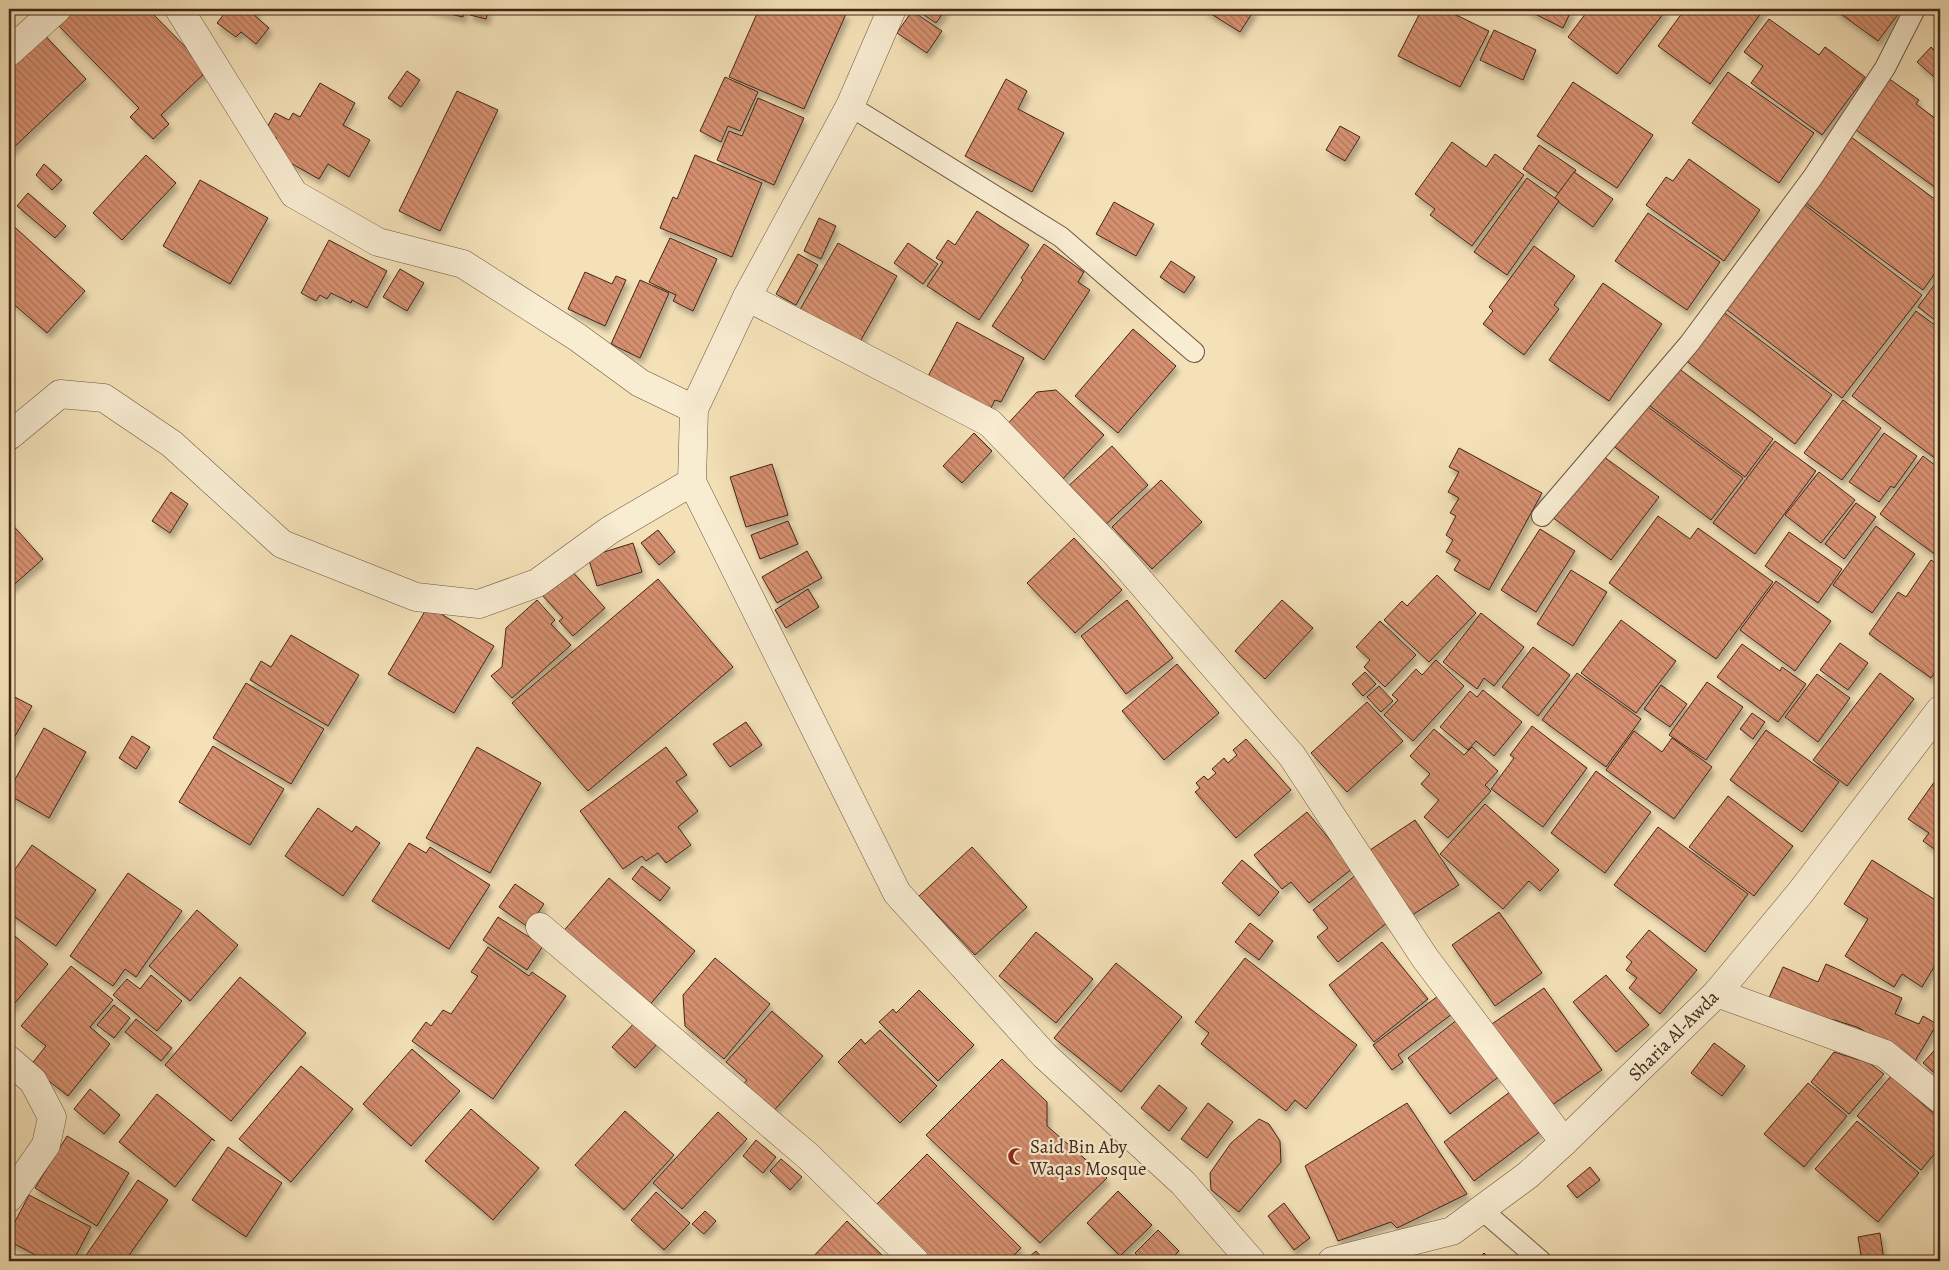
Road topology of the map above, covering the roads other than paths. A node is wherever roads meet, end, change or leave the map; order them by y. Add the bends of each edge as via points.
1 (57, 9) edge
2 (179, 9) edge
3 (892, 9) edge
4 (1915, 9) edge
5 (9, 52) edge
6 (850, 106) junction
7 (748, 297) junction
8 (1194, 352) dead end
9 (694, 409) junction
10 (9, 436) edge
11 (692, 482) junction
12 (1542, 516) dead end
13 (1937, 719) edge
14 (540, 928) dead end
15 (1717, 993) junction
16 (9, 1060) edge
17 (1940, 1099) edge
18 (1564, 1142) junction
19 (9, 1198) edge
20 (1482, 1210) junction
21 (915, 1261) edge
22 (1251, 1261) edge
23 (1332, 1261) edge
24 (1541, 1261) edge

1 - 5 street
2 - 9 street via 294,194 378,242 463,264 577,336 640,383
3 - 6 street
4 - 12 lane via 1885,68 1813,177 1689,344
6 - 7 street
6 - 8 lane via 1060,237
7 - 9 street
7 - 18 street via 990,423 1117,555 1292,756 1426,958
9 - 11 street
10 - 11 street via 60,394 104,398 172,444 282,544 416,597 479,604 537,583 610,530
11 - 22 street via 897,893 1044,1055 1183,1183
13 - 15 street, Sharia Al-Awda
14 - 21 street via 809,1156
15 - 17 street via 1885,1054
15 - 18 street, Sharia Al-Awda
16 - 19 street via 33,1081 52,1117 46,1145
18 - 20 street, Sharia Al-Awda
20 - 23 street, Sharia Al-Awda via 1452,1231
20 - 24 lane

